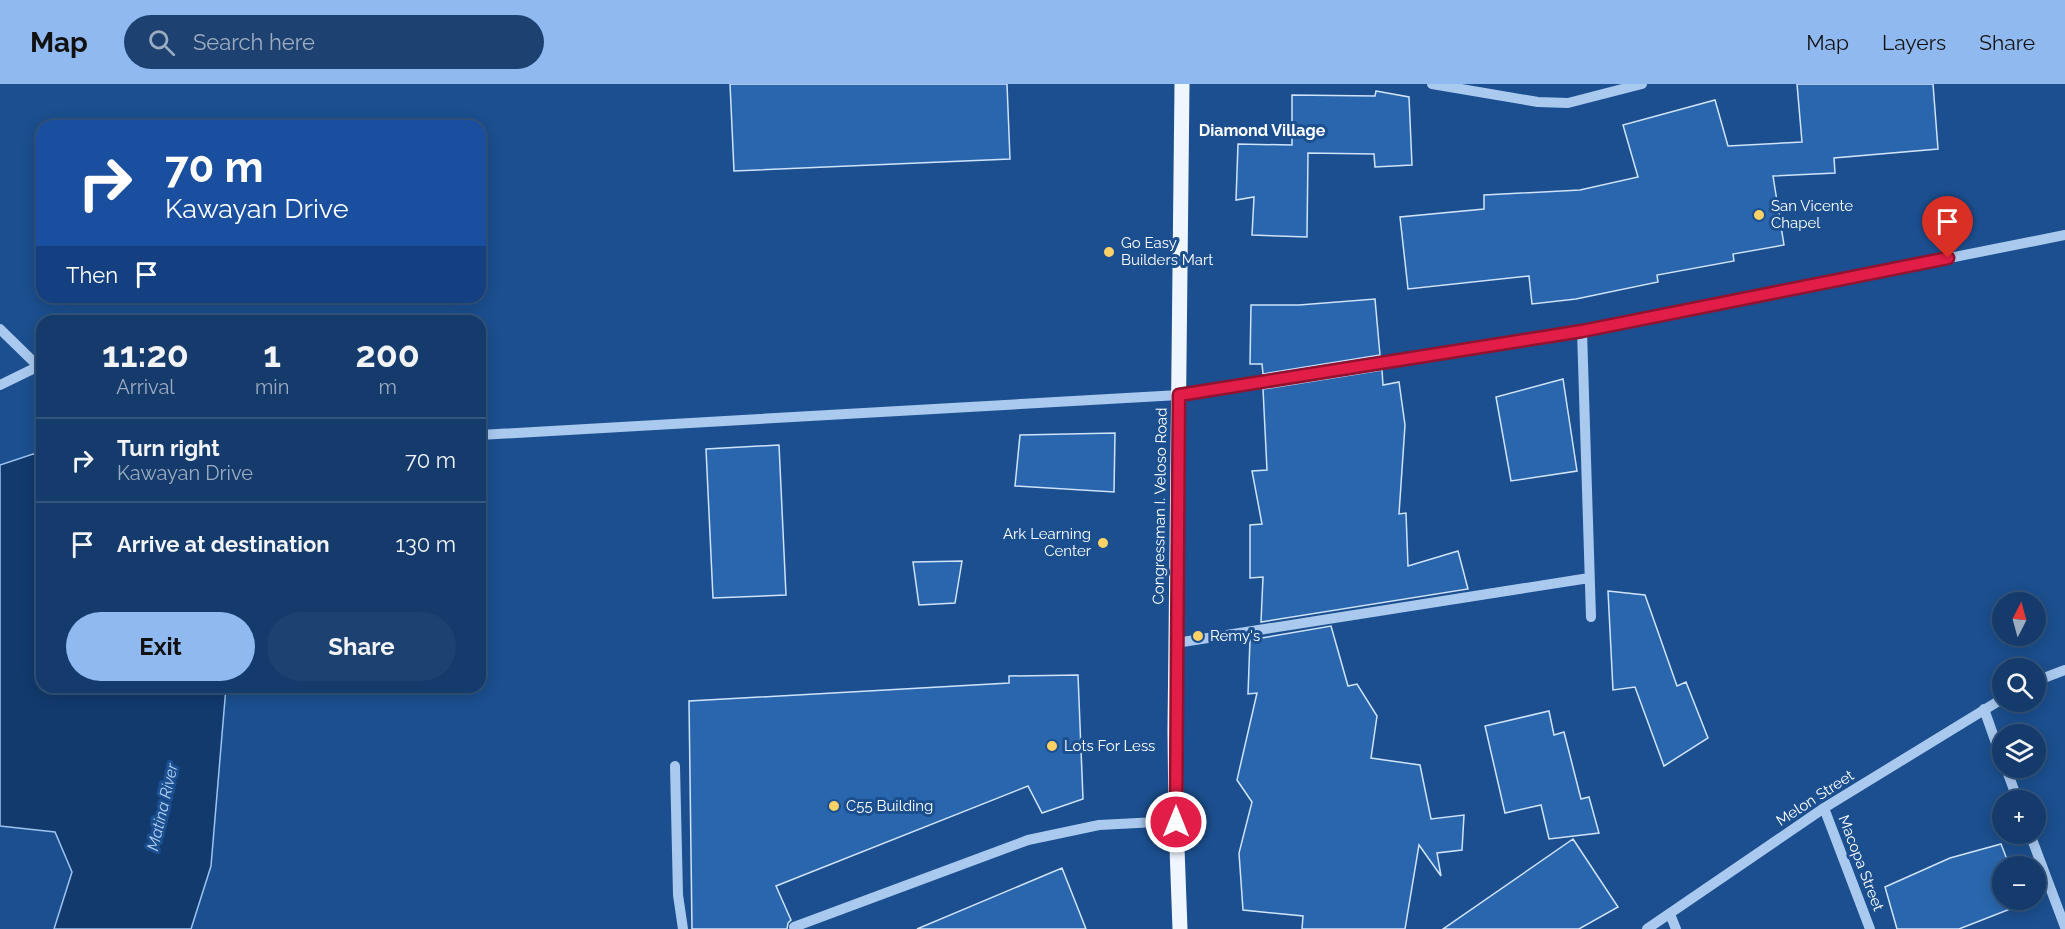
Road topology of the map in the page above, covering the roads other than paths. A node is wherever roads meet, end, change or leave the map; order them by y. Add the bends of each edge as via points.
1 (1182, 84) edge
2 (1432, 84) edge
3 (1642, 84) edge
4 (2065, 236) edge
5 (0, 329) edge
6 (1582, 331) junction
7 (36, 365) edge
8 (36, 371) edge
9 (0, 385) edge
10 (1179, 395) junction
11 (486, 435) edge
12 (1589, 578) junction
13 (1591, 617) dead end
14 (1176, 643) junction
15 (2065, 670) edge
16 (2046, 677) edge
17 (1992, 705) edge
18 (1984, 709) junction
19 (1992, 731) edge
20 (675, 766) dead end
21 (1824, 808) junction
22 (1176, 822) junction
23 (2034, 844) edge
24 (1670, 914) junction
25 (794, 927) dead end
26 (2065, 927) edge
27 (683, 929) edge
28 (1180, 929) edge
29 (1647, 929) edge
30 (1676, 929) edge
31 (1870, 929) edge

1 - 10 main road, Congressman I. Veloso Road
2 - 3 street via 1538,102 1568,103
4 - 6 street
5 - 7 street
6 - 10 street
6 - 12 street
8 - 9 street
10 - 11 street
10 - 14 main road, Congressman I. Veloso Road
12 - 13 street
12 - 14 street
14 - 22 main road, Congressman I. Veloso Road
15 - 16 street
17 - 18 street, Melon Street
18 - 19 street
18 - 21 street, Melon Street
20 - 27 street via 678,895
21 - 24 street, Melon Street
21 - 31 street, Macopa Street
22 - 25 street via 1100,825 1028,840
22 - 28 main road, Congressman I. Veloso Road
23 - 26 street
24 - 29 street, Melon Street
24 - 30 street

